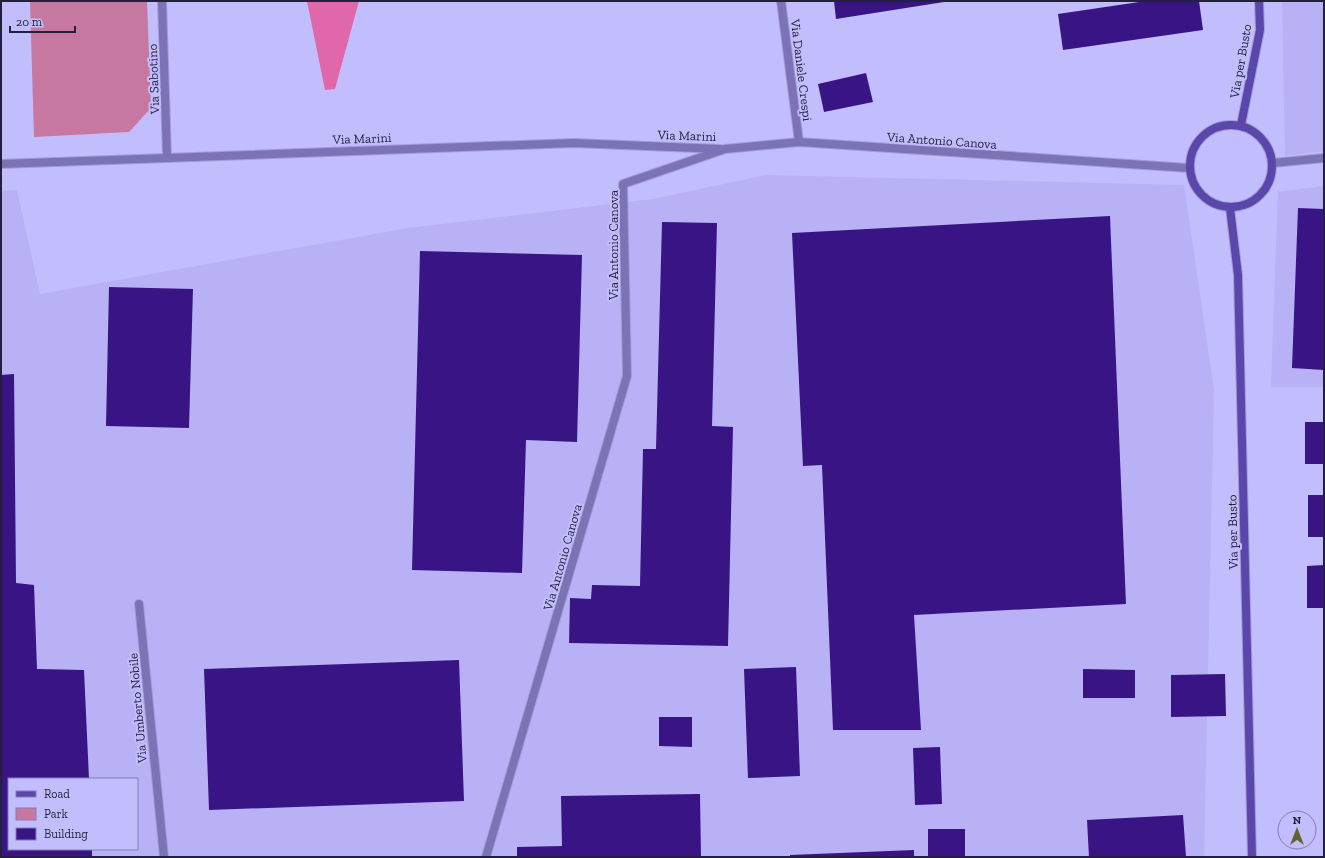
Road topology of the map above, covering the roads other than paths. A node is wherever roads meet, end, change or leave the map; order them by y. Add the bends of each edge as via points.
1 (162, 1) edge
2 (781, 1) edge
3 (1259, 1) edge
4 (1241, 125) junction
5 (798, 142) junction
6 (725, 149) junction
7 (167, 157) junction
8 (1324, 158) edge
9 (1273, 163) junction
10 (1, 164) edge
11 (1190, 168) junction
12 (1230, 208) junction
13 (140, 604) dead end
14 (164, 857) edge
15 (486, 857) edge
16 (1252, 857) edge

1 - 7 street, Via Sabotino
2 - 5 street, Via Daniele Crespi
3 - 4 main road, Via per Busto via 1260,30
4 - 9 main road via 1262,137 1270,149
4 - 11 main road via 1226,124 1212,129 1201,137 1193,149
5 - 6 street, Via Antonio Canova
5 - 11 street, Via Antonio Canova
6 - 7 street, Via Marini via 574,143
6 - 15 street, Via Antonio Canova via 623,184 627,376
7 - 10 street, Via Marini
8 - 9 street
9 - 12 main road via 1267,188 1258,199 1245,206
11 - 12 main road via 1192,182 1200,194 1212,203
12 - 16 main road, Via per Busto via 1238,275
13 - 14 street, Via Umberto Nobile

